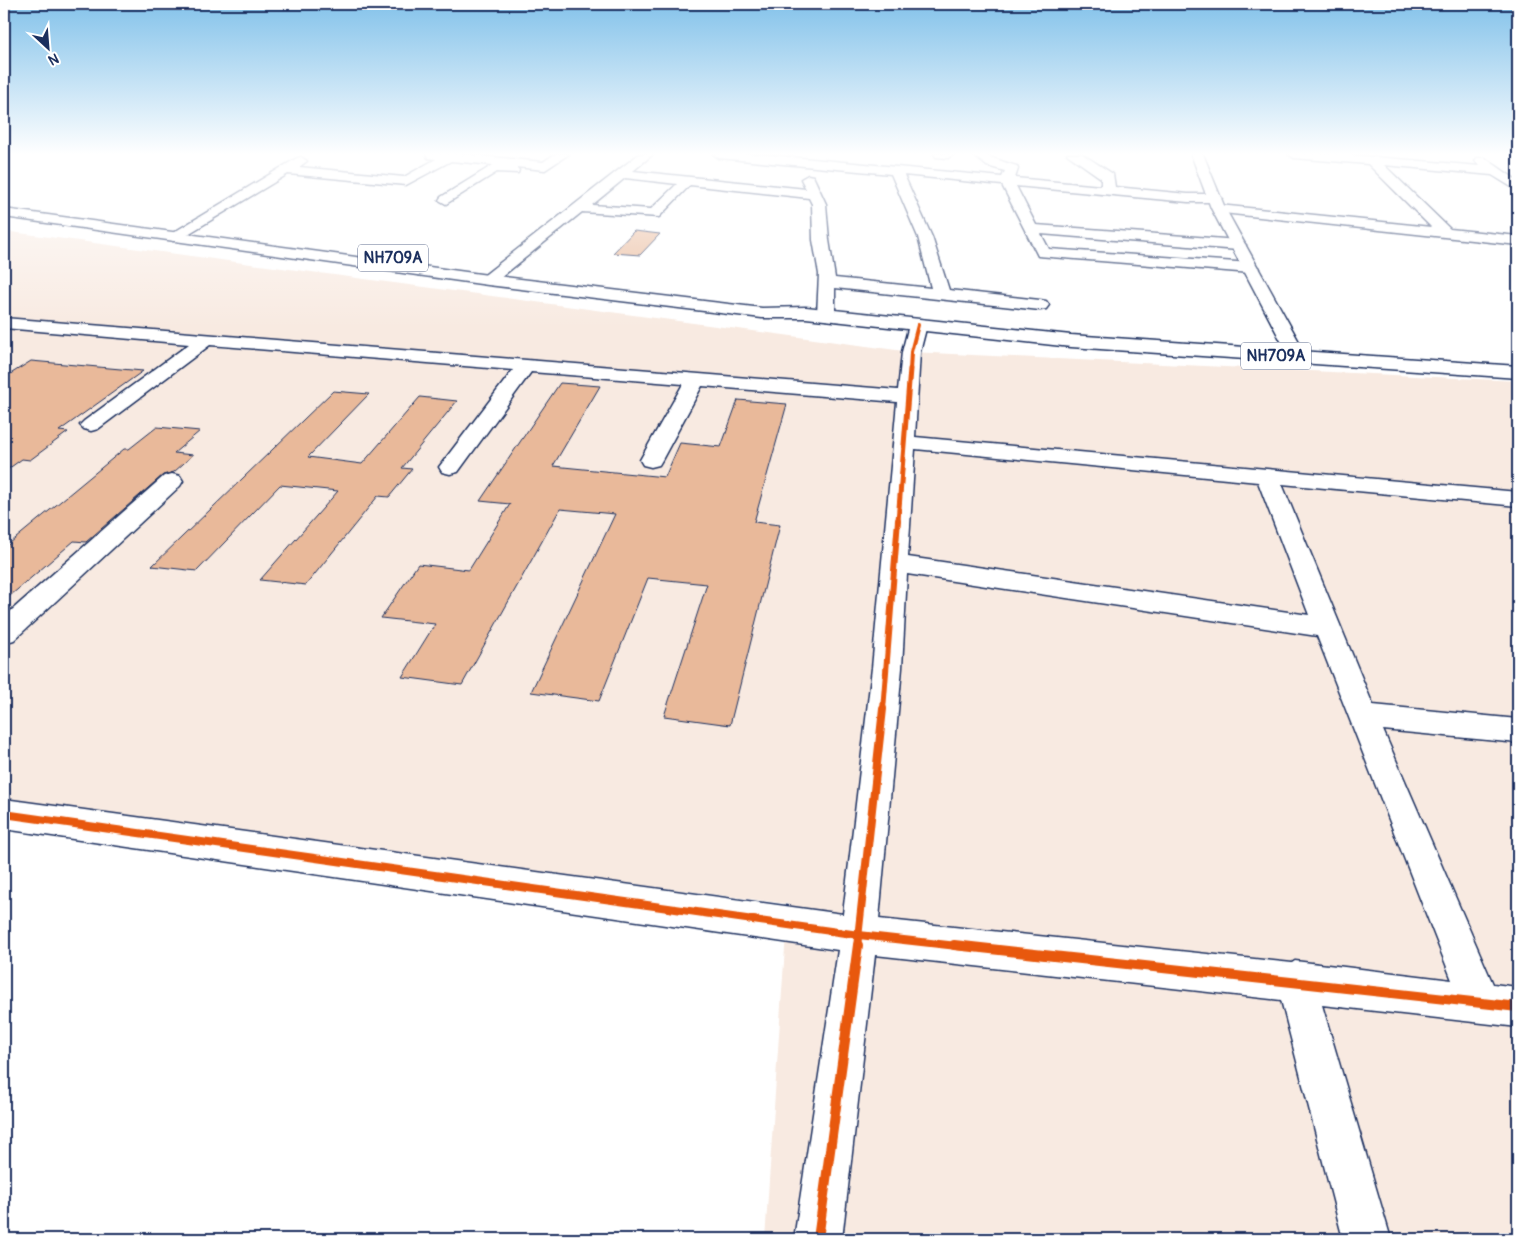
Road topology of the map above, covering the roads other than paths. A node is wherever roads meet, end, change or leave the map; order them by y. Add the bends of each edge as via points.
1 (46, 212) edge
2 (215, 212) edge
3 (575, 212) edge
4 (629, 212) edge
5 (656, 212) edge
6 (819, 212) edge
7 (914, 212) edge
8 (1023, 212) edge
9 (1221, 212) edge
10 (1280, 212) edge
11 (1424, 212) edge
12 (4, 214) edge
13 (1031, 229) junction
14 (1445, 233) junction
15 (179, 234) junction
16 (1518, 241) edge
17 (1238, 245) junction
18 (1251, 268) junction
19 (493, 276) junction
20 (827, 282) junction
21 (941, 292) junction
22 (1040, 305) dead end
23 (826, 316) junction
24 (4, 322) edge
25 (918, 325) junction
26 (207, 339) junction
27 (1296, 352) junction
28 (1518, 362) edge
29 (526, 366) junction
30 (1518, 372) edge
31 (695, 380) junction
32 (908, 398) junction
33 (91, 425) dead end
34 (904, 442) junction
35 (651, 460) dead end
36 (450, 467) dead end
37 (1267, 476) junction
38 (172, 481) dead end
39 (1518, 499) edge
40 (895, 564) junction
41 (1328, 628) junction
42 (4, 632) edge
43 (1362, 716) junction
44 (1518, 731) edge
45 (4, 814) edge
46 (859, 935) junction
47 (1295, 981) junction
48 (1480, 1001) junction
49 (1518, 1006) edge
50 (818, 1239) edge
51 (1367, 1239) edge

1 - 15 main road, NH709A
2 - 15 main road
3 - 19 main road
4 - 5 main road
6 - 20 main road
7 - 21 main road
8 - 13 main road
9 - 17 main road
10 - 14 main road
11 - 14 main road
12 - 15 main road, NH709A
13 - 17 main road
13 - 18 main road via 1043,253
14 - 16 main road
15 - 19 main road, NH709A
17 - 18 main road
18 - 27 main road
19 - 23 main road, NH709A via 762,313 782,310
20 - 21 main road
20 - 23 main road
21 - 22 main road
23 - 25 main road, NH709A
24 - 26 main road
25 - 27 main road, NH709A via 1071,341
25 - 32 main road via 911,352
26 - 29 main road
26 - 33 main road
27 - 28 main road, NH709A
27 - 30 main road, NH709A
29 - 31 main road
29 - 36 main road
31 - 32 main road
31 - 35 main road
32 - 34 main road
34 - 37 main road
34 - 40 main road
37 - 39 main road
37 - 41 main road
38 - 42 main road
40 - 41 main road
40 - 46 main road
41 - 43 main road
43 - 44 main road
43 - 48 main road
45 - 46 main road
46 - 47 main road
46 - 50 main road
47 - 48 main road
47 - 51 main road
48 - 49 main road

